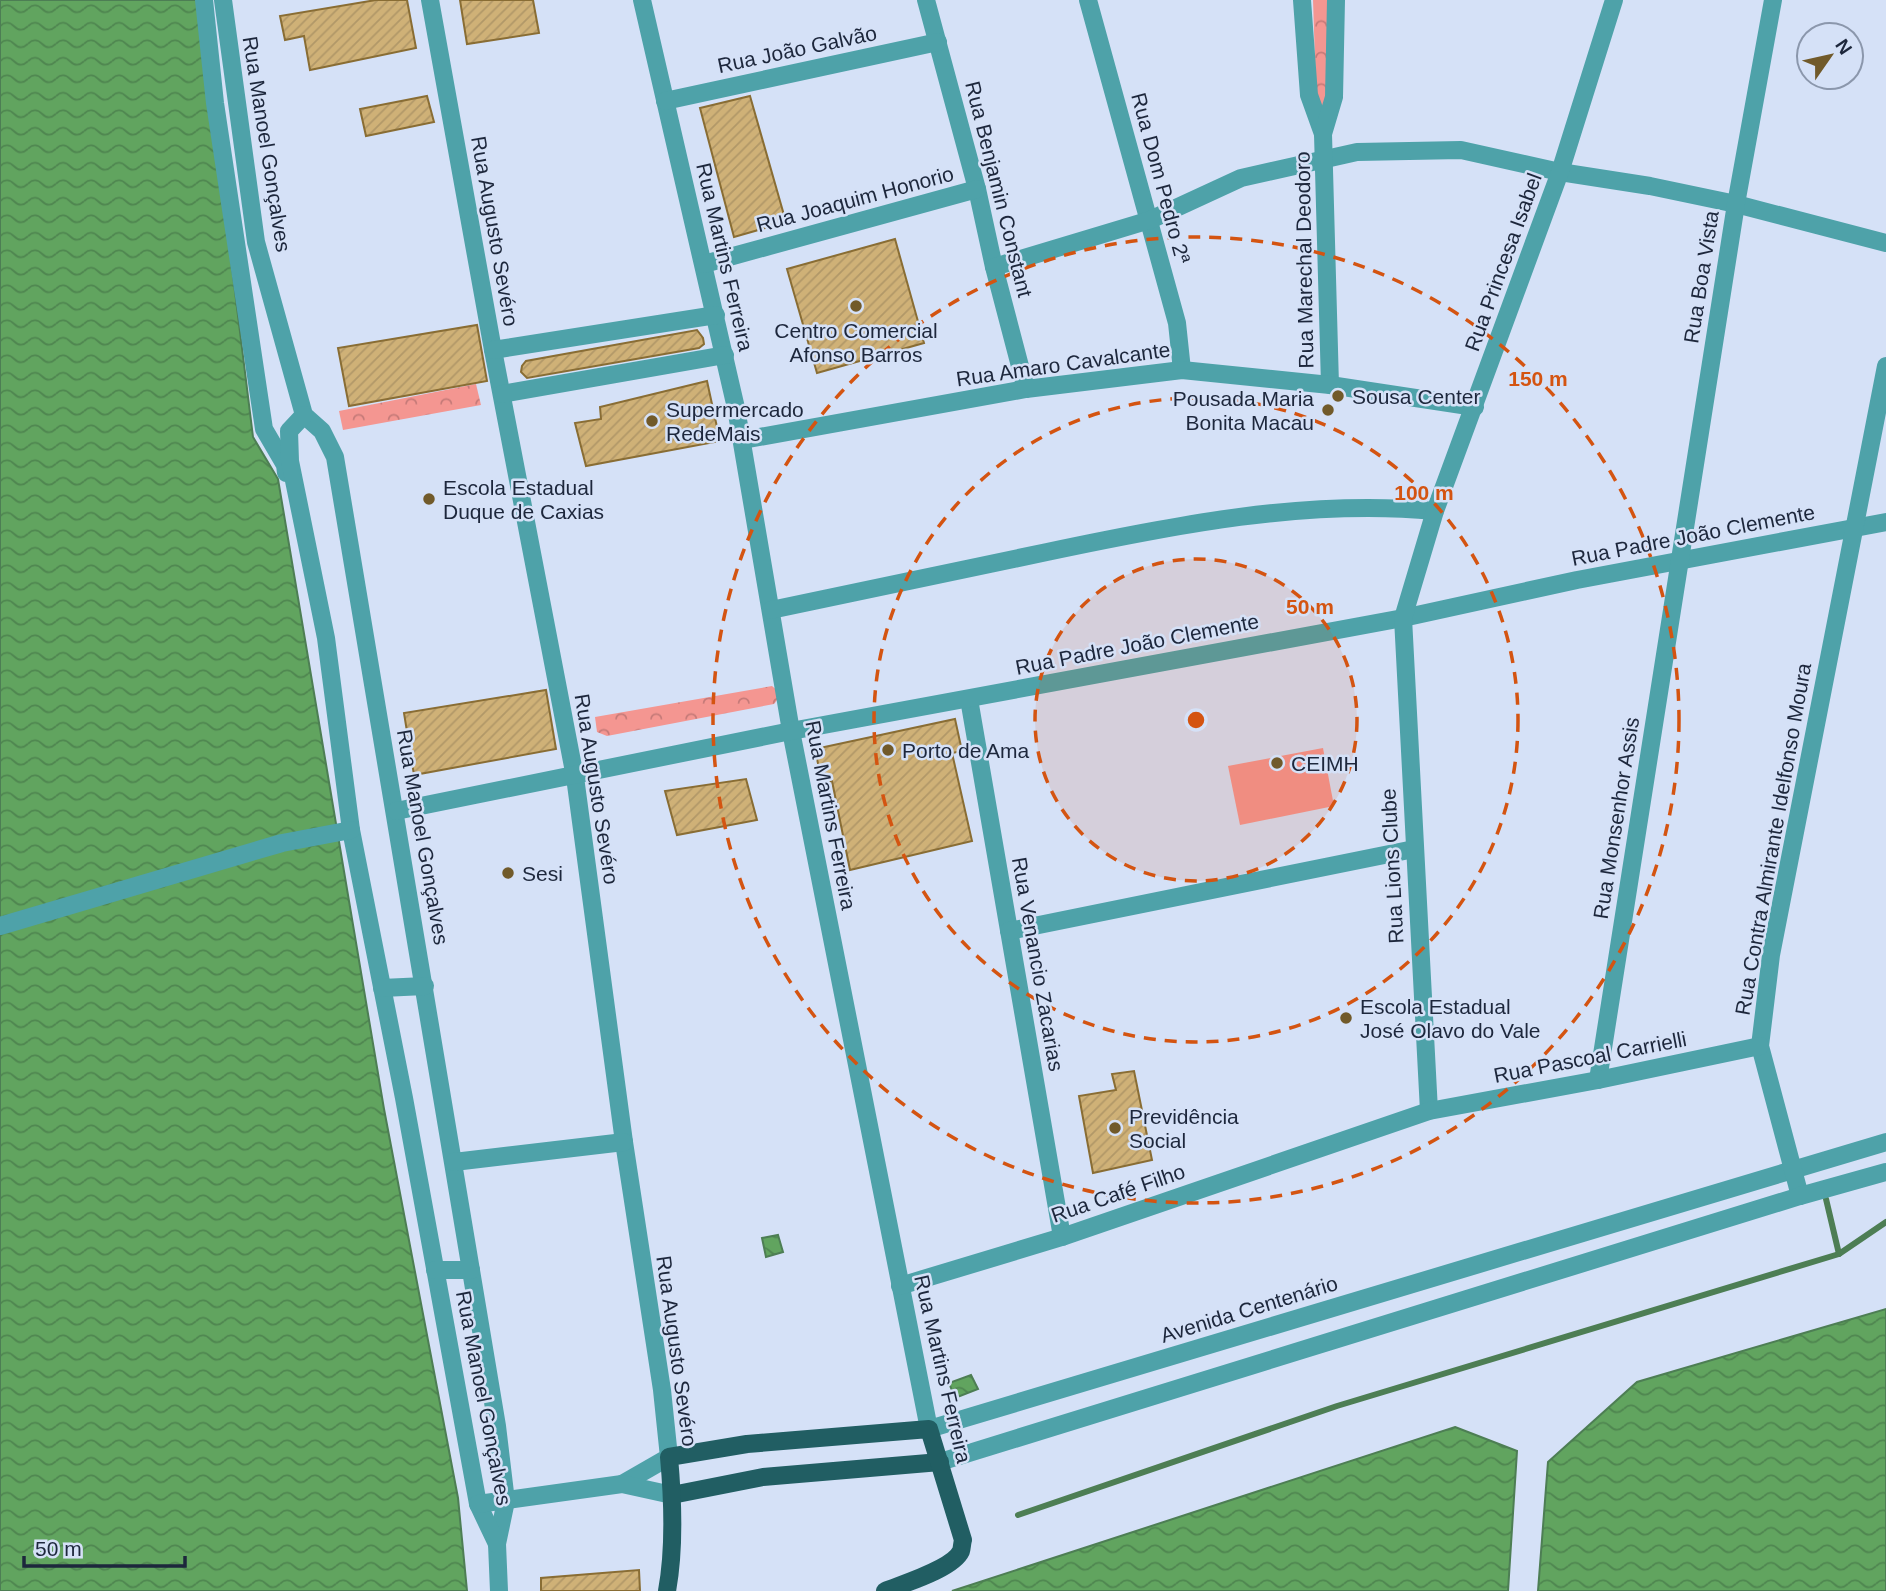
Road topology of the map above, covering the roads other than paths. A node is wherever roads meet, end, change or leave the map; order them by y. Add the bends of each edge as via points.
1 (204, 0) edge
2 (223, 0) edge
3 (430, 0) edge
4 (642, 0) edge
5 (926, 0) edge
6 (1088, 0) edge
7 (1302, 0) edge
8 (1336, 0) edge
9 (1614, 0) edge
10 (1773, 0) edge
11 (938, 42) junction
12 (665, 101) junction
13 (1323, 134) junction
14 (1324, 158) junction
15 (1560, 172) junction
16 (977, 189) junction
17 (1736, 204) junction
18 (1150, 220) junction
19 (1886, 243) edge
20 (704, 264) junction
21 (994, 267) junction
22 (716, 315) junction
23 (493, 351) junction
24 (725, 355) junction
25 (1886, 366) edge
26 (1182, 370) junction
27 (1330, 385) junction
28 (1026, 388) junction
29 (502, 394) junction
30 (1475, 407) junction
31 (304, 415) junction
32 (743, 440) junction
33 (1435, 511) junction
34 (1886, 522) edge
35 (1854, 528) junction
36 (1679, 562) junction
37 (771, 610) junction
38 (1403, 618) junction
39 (969, 699) junction
40 (791, 731) junction
41 (341, 751) junction
42 (575, 776) junction
43 (396, 811) junction
44 (345, 831) junction
45 (1413, 849) junction
46 (0, 926) edge
47 (1009, 931) junction
48 (425, 986) junction
49 (383, 988) junction
50 (1760, 1046) junction
51 (1598, 1080) junction
52 (1429, 1111) junction
53 (625, 1142) junction
54 (1886, 1142) edge
55 (454, 1162) junction
56 (1791, 1170) junction
57 (1886, 1172) edge
58 (1800, 1196) junction
59 (1062, 1237) junction
60 (435, 1270) junction
61 (471, 1270) junction
62 (900, 1286) junction
63 (1284, 1322) junction
64 (1296, 1352) junction
65 (929, 1429) junction
66 (669, 1457) junction
67 (940, 1462) junction
68 (622, 1485) junction
69 (672, 1494) junction
70 (506, 1501) junction
71 (478, 1504) junction
72 (496, 1545) junction
73 (499, 1591) edge
74 (667, 1591) edge
75 (884, 1591) edge

1 - 41 street via 264,429 285,465 331,736
2 - 31 street, Rua Manoel Gonçalves via 256,242
3 - 23 street, Rua Augusto Sevéro
4 - 12 street, Rua Martins Ferreira
5 - 11 street, Rua Benjamin Constant
6 - 18 street, Rua Dom Pedro 2ª
7 - 13 street, Rua Marechal Deodoro via 1309,95
8 - 13 street, Rua Marechal Deodoro via 1335,87
9 - 15 street, Rua Princesa Isabel
10 - 17 street, Rua Boa Vista
11 - 12 street, Rua João Galvão
11 - 16 street, Rua Benjamin Constant
12 - 20 street, Rua Martins Ferreira
13 - 14 street, Rua Marechal Deodoro
14 - 15 street via 1357,152 1461,150
14 - 18 street via 1241,178
14 - 27 street, Rua Marechal Deodoro
15 - 17 street
15 - 30 street, Rua Princesa Isabel
16 - 20 street, Rua Joaquim Honorio
16 - 21 street, Rua Benjamin Constant
17 - 19 street
17 - 36 street, Rua Boa Vista
18 - 21 street
18 - 26 street, Rua Dom Pedro 2ª via 1177,323
20 - 22 street, Rua Martins Ferreira
21 - 28 street, Rua Benjamin Constant
22 - 23 street
22 - 24 street, Rua Martins Ferreira
23 - 29 street, Rua Augusto Sevéro
24 - 29 street
24 - 32 street, Rua Martins Ferreira
25 - 35 street, Rua Contra Almirante Idelfonso Moura
26 - 27 street, Rua Amaro Cavalcante
26 - 28 street, Rua Amaro Cavalcante
27 - 30 street, Rua Amaro Cavalcante
28 - 32 street, Rua Amaro Cavalcante
29 - 42 street, Rua Augusto Sevéro
30 - 33 street, Rua Princesa Isabel
31 - 41 street, Rua Manoel Gonçalves via 289,431 290,461 326,638
31 - 43 street, Rua Manoel Gonçalves via 322,431 335,457
32 - 37 street, Rua Martins Ferreira
33 - 37 street via 1355,506 1230,517
33 - 38 street, Rua Princesa Isabel
34 - 35 street, Rua Padre João Clemente
35 - 36 street, Rua Padre João Clemente
35 - 50 street, Rua Contra Almirante Idelfonso Moura via 1771,955
36 - 38 street, Rua Padre João Clemente
36 - 51 street, Rua Monsenhor Assis
37 - 40 street, Rua Martins Ferreira
38 - 39 street, Rua Padre João Clemente
38 - 45 street, Rua Lions Clube
39 - 40 street, Rua Padre João Clemente
39 - 47 street, Rua Venancio Zacarias
40 - 42 street, Rua Padre João Clemente
40 - 62 street, Rua Martins Ferreira
41 - 44 street, Rua Manoel Gonçalves
42 - 43 street, Rua Padre João Clemente
42 - 53 street, Rua Augusto Sevéro
43 - 48 street, Rua Manoel Gonçalves
44 - 46 street via 282,844
44 - 49 street, Rua Manoel Gonçalves
45 - 47 street
45 - 52 street, Rua Lions Clube
47 - 59 street, Rua Venancio Zacarias
48 - 49 street
48 - 55 street, Rua Manoel Gonçalves
49 - 60 street, Rua Manoel Gonçalves
50 - 51 street, Rua Pascoal Carrielli
50 - 56 street, Rua Contra Almirante Idelfonso Moura
51 - 52 street, Rua Pascoal Carrielli
52 - 59 street, Rua Café Filho
53 - 55 street
53 - 66 street, Rua Augusto Sevéro
54 - 56 street, Avenida Centenário
55 - 61 street, Rua Manoel Gonçalves
56 - 58 street, Rua Contra Almirante Idelfonso Moura
56 - 63 street, Avenida Centenário
57 - 58 street, Avenida Centenário
58 - 64 street, Avenida Centenário
59 - 62 street, Rua Café Filho
60 - 61 street
60 - 71 street, Rua Manoel Gonçalves
61 - 70 street, Rua Manoel Gonçalves
62 - 65 street, Rua Martins Ferreira
63 - 64 street
63 - 65 street, Avenida Centenário
64 - 67 street, Avenida Centenário
65 - 66 main road, Avenida Centenário via 747,1444
65 - 67 main road, Rua Martins Ferreira
66 - 68 street, Avenida Centenário
66 - 69 main road, Rua Augusto Sevéro
67 - 69 main road, Avenida Centenário via 763,1477
67 - 75 main road, Rua Martins Ferreira via 963,1540 961,1552 934,1571
68 - 69 street, Avenida Centenário
68 - 70 street, Avenida Centenário
69 - 74 main road, Rua Augusto Sevéro
70 - 71 street, Avenida Centenário
70 - 72 street, Rua Manoel Gonçalves
71 - 72 street, Rua Manoel Gonçalves
72 - 73 street

